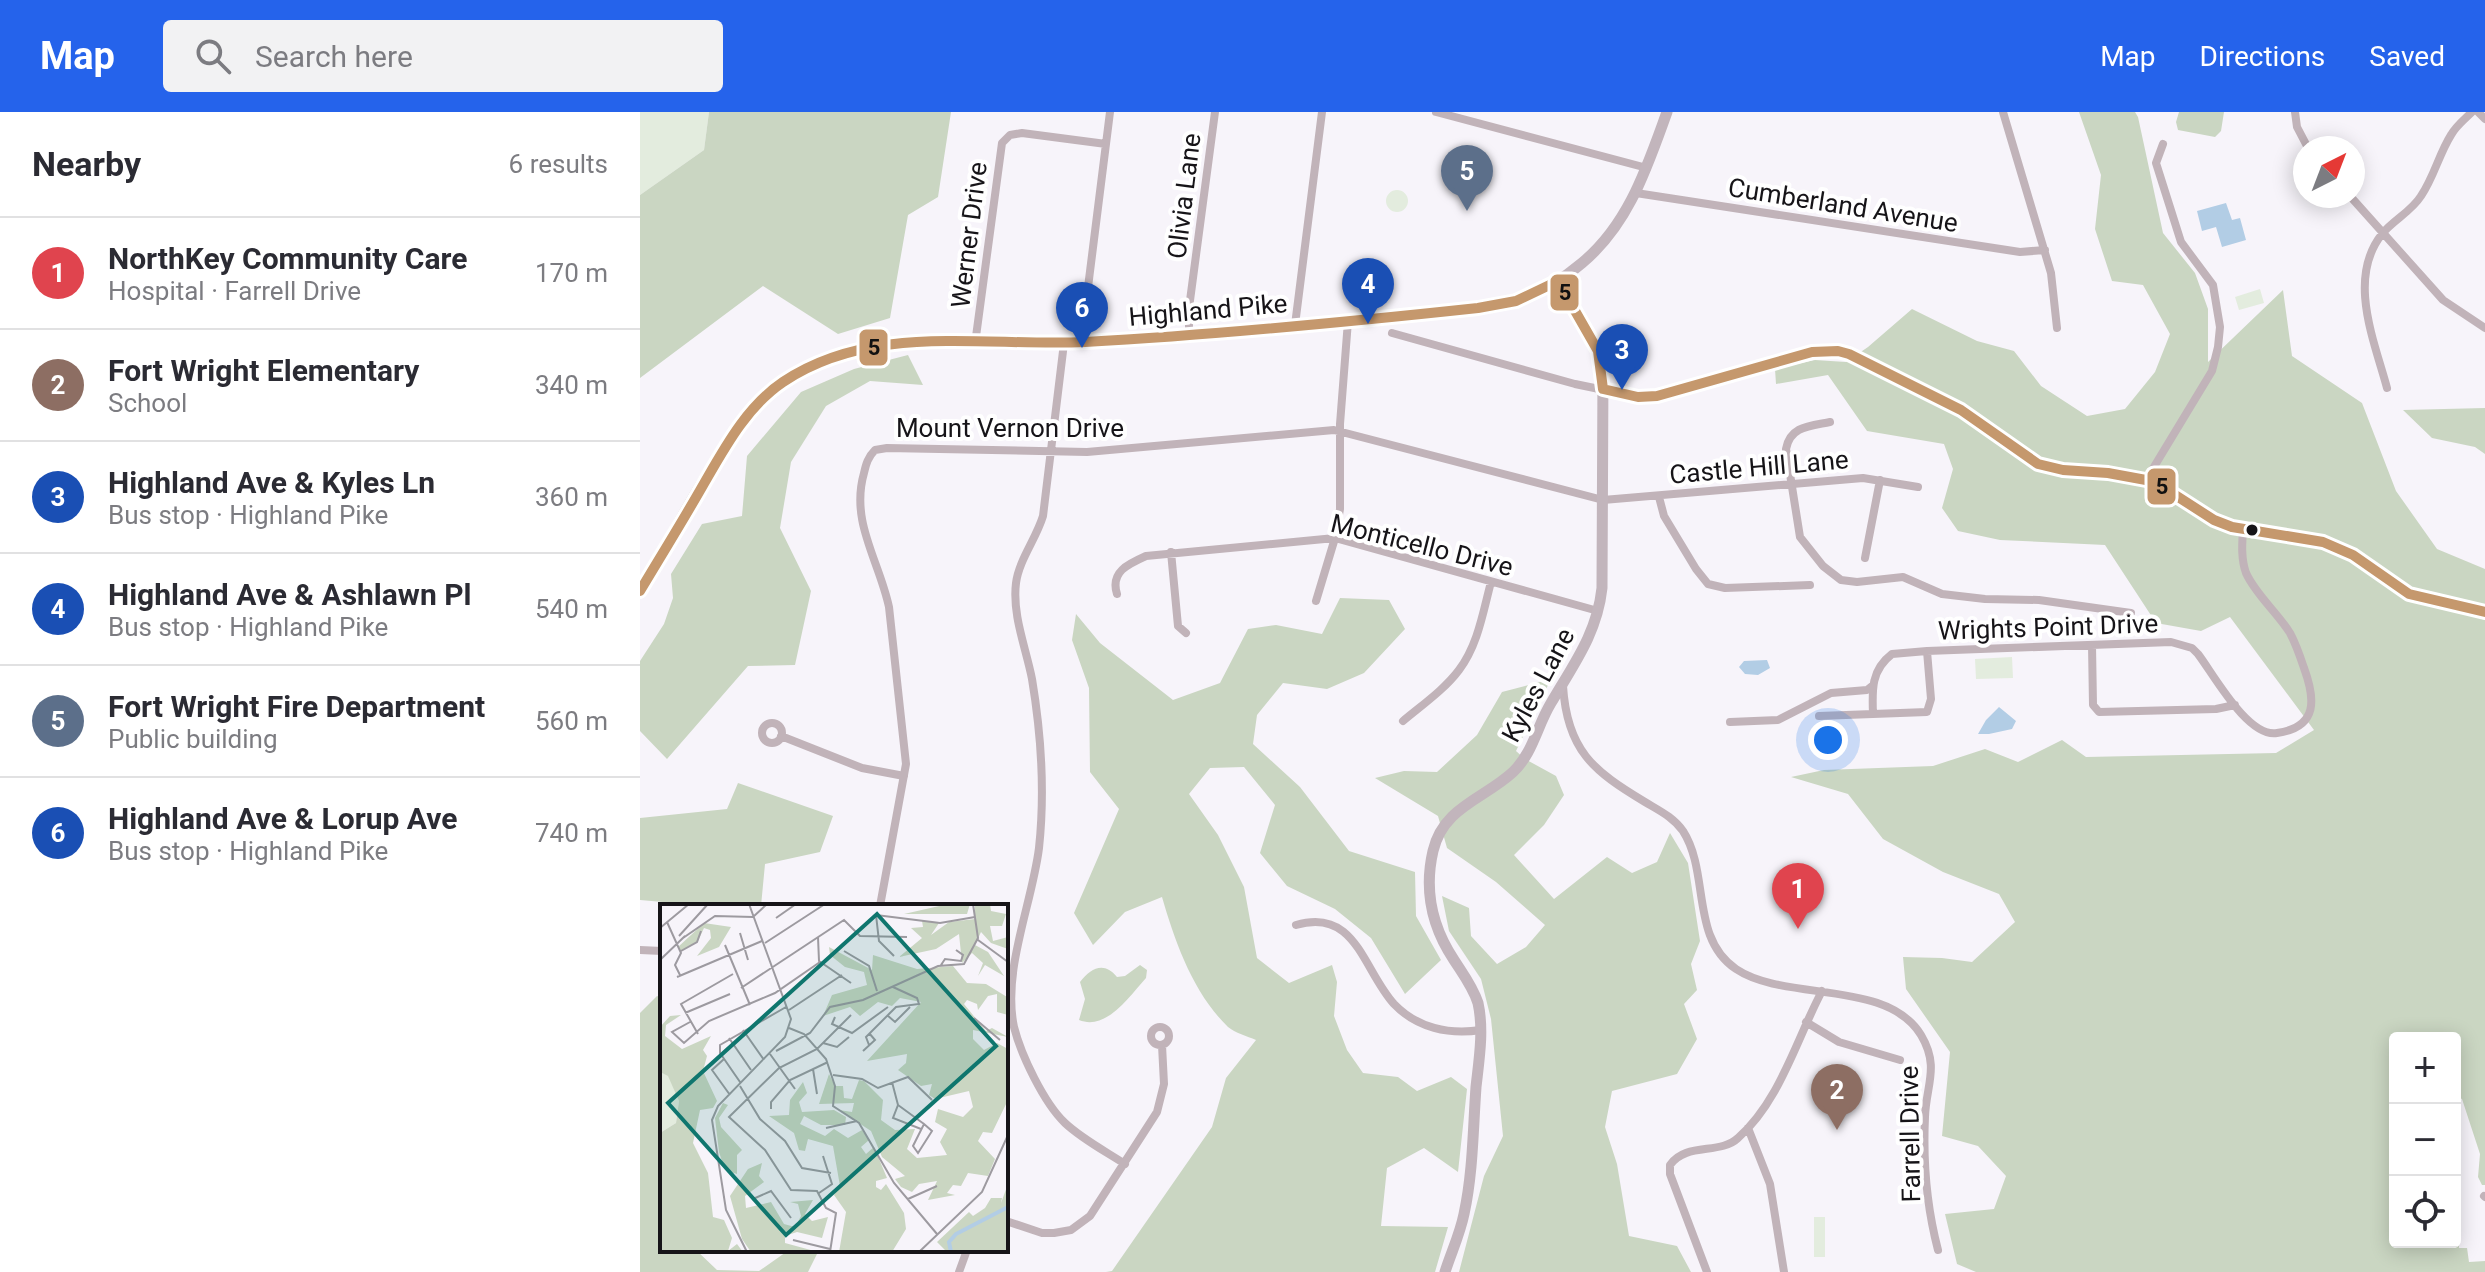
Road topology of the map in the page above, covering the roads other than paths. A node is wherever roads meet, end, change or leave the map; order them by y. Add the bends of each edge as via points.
1 (1110, 112) edge
2 (1215, 112) edge
3 (1322, 112) edge
4 (1436, 112) edge
5 (1667, 112) edge
6 (2003, 112) edge
7 (2295, 112) edge
8 (2475, 112) edge
9 (2485, 119) edge
10 (2302, 136) edge
11 (1106, 144) junction
12 (2163, 144) dead end
13 (1647, 168) junction
14 (1636, 193) junction
15 (2361, 208) edge
16 (2383, 232) junction
17 (2045, 250) junction
18 (1558, 281) junction
19 (1348, 321) junction
20 (1295, 325) junction
21 (2057, 328) dead end
22 (2485, 328) edge
23 (1392, 333) dead end
24 (1189, 334) junction
25 (1064, 343) junction
26 (1081, 343) junction
27 (975, 344) junction
28 (2387, 388) dead end
29 (1603, 389) junction
30 (1830, 422) dead end
31 (1340, 431) junction
32 (1052, 452) junction
33 (1880, 480) junction
34 (2146, 480) junction
35 (1791, 485) junction
36 (1918, 487) dead end
37 (1659, 497) junction
38 (1603, 500) junction
39 (2243, 530) junction
40 (1335, 538) junction
41 (1171, 552) junction
42 (1865, 558) dead end
43 (1491, 582) junction
44 (1810, 585) dead end
45 (640, 591) edge
46 (1117, 594) dead end
47 (1316, 601) dead end
48 (1598, 611) junction
49 (2485, 612) edge
50 (2131, 613) dead end
51 (1186, 633) dead end
52 (2092, 645) junction
53 (1927, 651) junction
54 (1563, 685) junction
55 (1872, 686) junction
56 (2235, 705) junction
57 (1873, 714) junction
58 (1819, 716) dead end
59 (1403, 721) dead end
60 (1730, 722) dead end
61 (781, 736) dead end
62 (904, 776) junction
63 (880, 904) edge
64 (1296, 925) dead end
65 (640, 950) edge
66 (660, 951) edge
67 (1822, 991) junction
68 (1806, 1022) junction
69 (1481, 1030) junction
70 (1162, 1045) dead end
71 (1900, 1060) dead end
72 (1748, 1128) junction
73 (1125, 1164) junction
74 (1008, 1222) edge
75 (1938, 1250) dead end
76 (966, 1252) edge
77 (959, 1272) edge
78 (1445, 1272) edge
79 (1707, 1272) edge
80 (1784, 1272) edge

1 - 11 street
2 - 24 street, Olivia Lane
3 - 20 street
4 - 13 street
5 - 13 main road
6 - 17 street
7 - 10 street
8 - 9 street
8 - 16 street via 2451,135 2422,194
11 - 26 street
11 - 27 street, Werner Drive via 1022,133 1002,143
12 - 34 street via 2156,163 2181,242 2213,285 2220,327 2212,371
13 - 14 main road
14 - 17 street, Cumberland Avenue via 2020,252
14 - 18 main road via 1606,239
15 - 16 street
16 - 22 street via 2443,300
16 - 28 street via 2372,248 2364,289
17 - 21 street
18 - 19 main road, Highland Pike via 1498,305
18 - 29 main road, Kyles Lane via 1598,351
19 - 20 main road, Highland Pike
19 - 31 street
20 - 24 main road, Highland Pike
23 - 29 street
24 - 26 main road, Highland Pike
25 - 26 main road, Highland Pike
25 - 27 main road, Highland Pike
25 - 32 street
27 - 45 main road, Highland Pike via 859,348 814,363 780,384 733,434
29 - 34 street via 1662,396 1812,352 1838,351 1961,410 2038,464
29 - 38 main road, Kyles Lane
30 - 35 street via 1798,429 1789,438
31 - 32 street, Mount Vernon Drive
31 - 38 street, Mount Vernon Drive
31 - 40 street
32 - 62 street, Mount Vernon Drive via 887,448 870,455 859,508 889,607 906,745
32 - 73 street via 1043,516 1019,570 1015,594 1038,717 1041,809 1012,1015 1019,1045 1055,1112
33 - 35 street, Castle Hill Lane
33 - 36 street, Castle Hill Lane
33 - 42 street
34 - 39 street via 2214,520
35 - 37 street, Castle Hill Lane
35 - 50 street via 1800,537 1841,580 1903,577 1942,594
37 - 38 street, Castle Hill Lane
37 - 44 street via 1664,516 1713,587
38 - 48 main road, Kyles Lane
39 - 49 street via 2323,542 2353,555 2409,594
39 - 56 street, Wrights Point Drive via 2247,574 2292,636 2313,697 2300,724 2271,734 2253,727
40 - 41 street, Monticello Drive
40 - 43 street, Monticello Drive
40 - 47 street
41 - 46 street, Monticello Drive via 1124,567 1115,579
41 - 51 street via 1178,626
43 - 48 street, Monticello Drive
43 - 59 street via 1467,659
48 - 54 main road, Kyles Lane
52 - 53 street, Wrights Point Drive
52 - 56 street, Wrights Point Drive via 2171,642 2192,648
52 - 56 street via 2093,705 2099,712
53 - 55 street, Wrights Point Drive via 1892,654 1879,666
53 - 57 street via 1931,699 1926,713
54 - 67 street, Farrell Drive via 1566,719 1587,759 1674,819 1689,841 1709,932 1725,960 1746,975
54 - 69 main road, Kyles Lane via 1525,759 1500,783 1457,810 1433,850 1432,912 1476,997
55 - 57 street
55 - 60 street via 1831,693 1778,720
57 - 58 street
61 - 62 street via 862,768
62 - 63 street, Mount Vernon Drive
64 - 69 street via 1331,923 1346,932 1393,1003 1415,1020 1451,1033
65 - 66 street
67 - 68 street
67 - 75 street, Farrell Drive via 1900,1015 1914,1026 1928,1050 1932,1072 1925,1117
68 - 71 street via 1839,1042
68 - 72 street via 1774,1090
69 - 78 main road, Kyles Lane via 1468,1190
70 - 73 street via 1160,1104
72 - 79 street via 1735,1142 1682,1155 1670,1165
72 - 80 street via 1770,1184
73 - 74 street via 1090,1216 1071,1230 1042,1233
76 - 77 street

